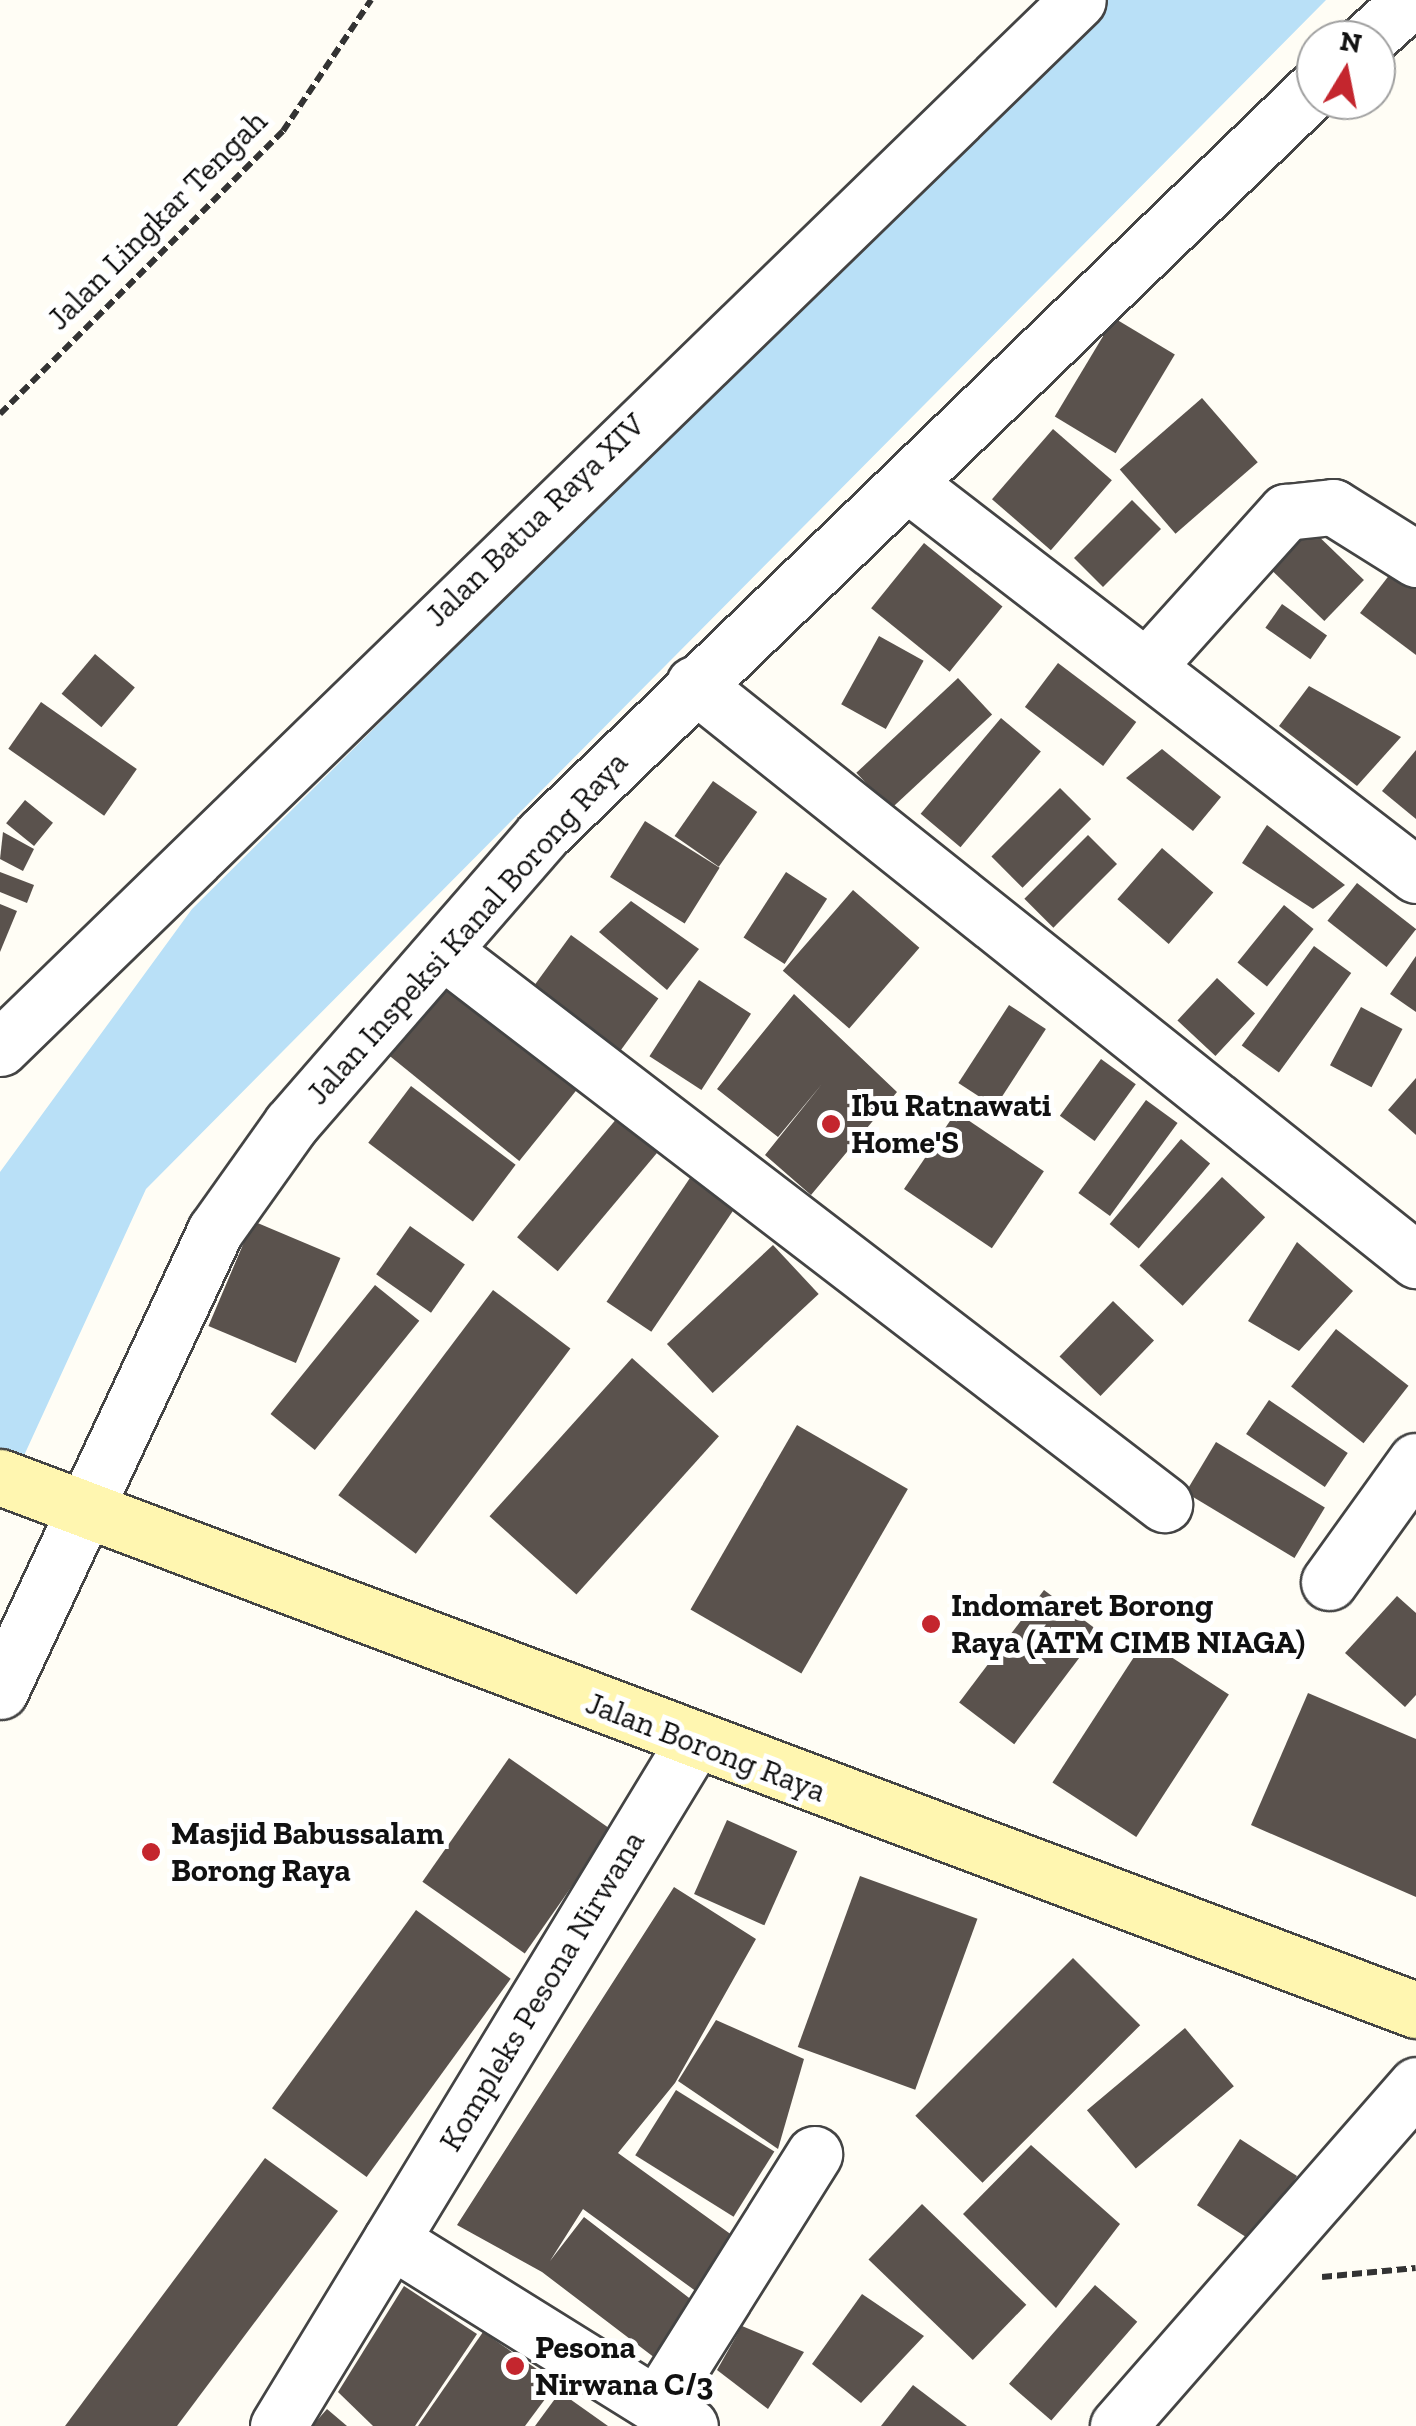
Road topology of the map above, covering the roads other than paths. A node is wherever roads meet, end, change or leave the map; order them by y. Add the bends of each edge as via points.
1 (1078, 0) edge
2 (1411, 0) edge
3 (1389, 20) edge
4 (1296, 106) edge
5 (912, 488) junction
6 (1416, 560) edge
7 (1148, 664) junction
8 (694, 684) junction
9 (1416, 874) edge
10 (442, 951) junction
11 (0, 1048) edge
12 (1416, 1260) edge
13 (1416, 1461) edge
14 (0, 1477) edge
15 (68, 1502) junction
16 (1164, 1504) dead end
17 (1328, 1582) dead end
18 (0, 1691) edge
19 (693, 1743) junction
20 (1416, 2010) edge
21 (1416, 2085) edge
22 (814, 2154) dead end
23 (392, 2240) junction
24 (674, 2414) edge
25 (278, 2426) edge
26 (1118, 2426) edge

1 - 11 street, Jalan Batua Raya XIV
2 - 3 street
4 - 5 street, Jalan Inspeksi Kanal Borong Raya via 1044,344
5 - 7 street
5 - 8 street, Jalan Inspeksi Kanal Borong Raya
6 - 7 street via 1345,512 1296,508
7 - 9 street
8 - 10 street, Jalan Inspeksi Kanal Borong Raya
8 - 12 street
10 - 15 street, Jalan Inspeksi Kanal Borong Raya via 291,1124 215,1231
10 - 16 street
13 - 17 street
14 - 15 main road, Jalan Borong Raya
15 - 18 street, Jalan Inspeksi Kanal Borong Raya
15 - 19 main road, Jalan Borong Raya
19 - 20 main road, Jalan Borong Raya
19 - 23 street, Kompleks Pesona Nirwana
21 - 26 street
22 - 24 street
23 - 24 street
23 - 25 street, Kompleks Pesona Nirwana

